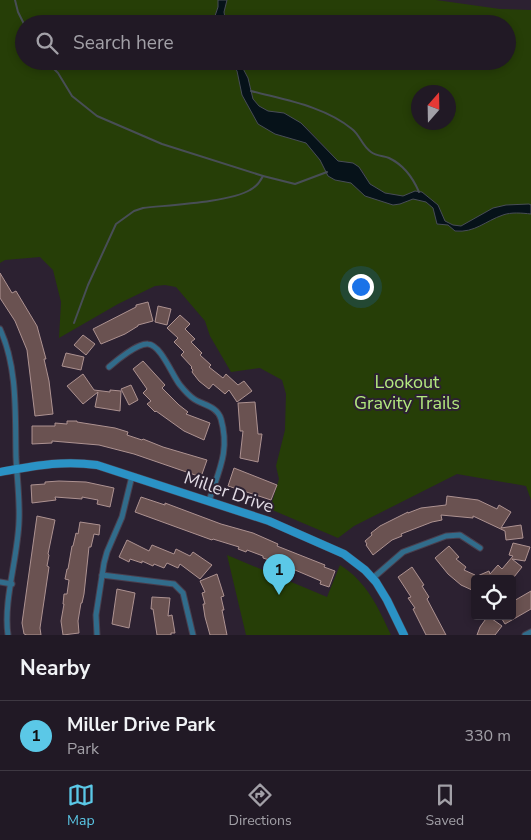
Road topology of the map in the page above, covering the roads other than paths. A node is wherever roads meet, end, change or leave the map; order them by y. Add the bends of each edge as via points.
1 (0, 329) edge
2 (109, 367) dead end
3 (17, 469) junction
4 (0, 472) edge
5 (132, 476) junction
6 (209, 501) junction
7 (480, 548) dead end
8 (102, 575) junction
9 (373, 578) junction
10 (0, 582) edge
11 (12, 584) junction
12 (531, 632) edge
13 (8, 635) edge
14 (97, 635) edge
15 (193, 635) edge
16 (404, 635) edge
17 (525, 635) edge

1 - 3 street via 9,357 16,409
2 - 6 street via 144,344 152,344 188,394 216,411 225,447
3 - 4 street, Miller Drive
3 - 5 street, Miller Drive via 77,462 103,466
3 - 11 street via 19,521
5 - 6 street, Miller Drive
5 - 8 street
6 - 9 street, Miller Drive via 269,521 335,550
7 - 9 street via 460,535 446,536 403,552
8 - 14 street via 96,614
8 - 15 street via 174,584 183,593
9 - 16 street, Miller Drive
10 - 11 street
11 - 13 street
12 - 17 street

